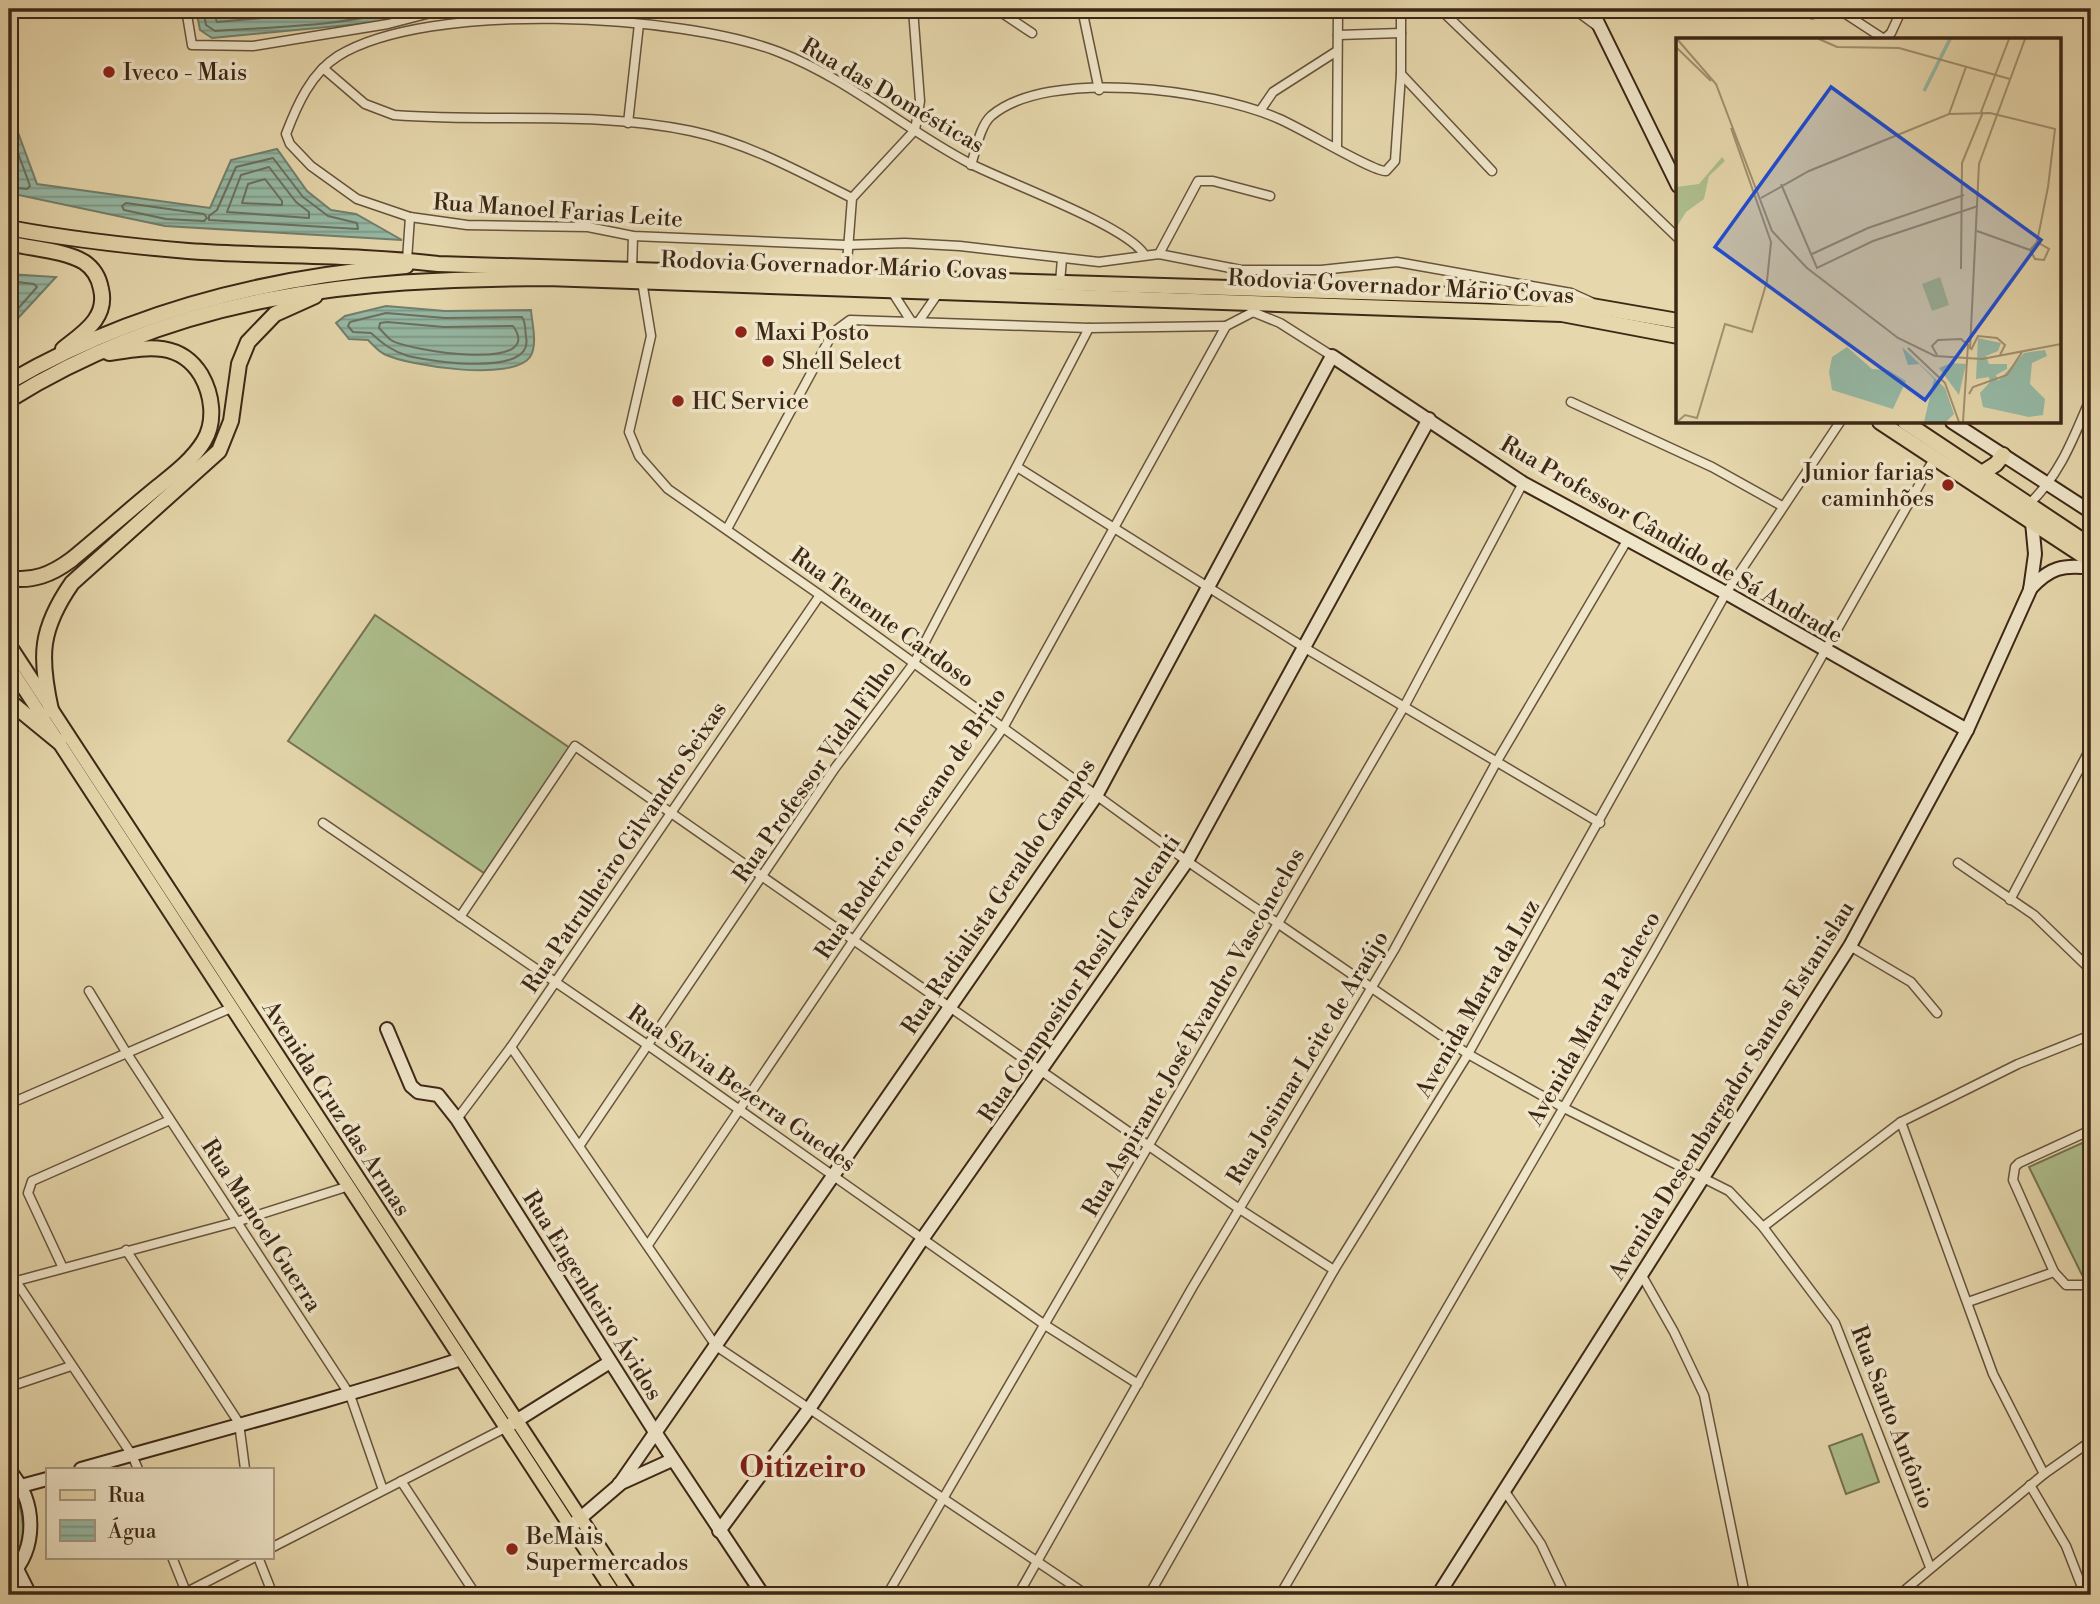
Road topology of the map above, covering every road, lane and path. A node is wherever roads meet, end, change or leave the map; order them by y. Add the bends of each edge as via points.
1 (186, 9) edge
2 (446, 9) edge
3 (913, 9) edge
4 (996, 9) edge
5 (1082, 9) edge
6 (1338, 9) edge
7 (1401, 9) edge
8 (1440, 9) edge
9 (1574, 9) edge
10 (1591, 9) edge
11 (1797, 9) edge
12 (1838, 9) edge
13 (1902, 9) edge
14 (639, 24) junction
15 (1597, 26) junction
16 (1032, 33) dead end
17 (1401, 33) junction
18 (1338, 35) junction
19 (1882, 38) edge
20 (1885, 38) edge
21 (1337, 51) junction
22 (323, 68) junction
23 (1401, 74) junction
24 (1099, 90) junction
25 (1260, 111) junction
26 (628, 123) junction
27 (915, 130) junction
28 (290, 144) joint
29 (1337, 148) junction
30 (971, 165) junction
31 (1492, 171) dead end
32 (1676, 182) edge
33 (1270, 196) dead end
34 (852, 198) junction
35 (410, 217) junction
36 (9, 228) edge
37 (633, 236) junction
38 (1676, 237) edge
39 (9, 243) edge
40 (846, 246) junction
41 (1144, 254) junction
42 (1159, 254) junction
43 (407, 260) junction
44 (1062, 260) junction
45 (439, 264) junction
46 (632, 270) junction
47 (846, 275) junction
48 (642, 281) junction
49 (1060, 282) junction
50 (350, 286) junction
51 (891, 290) junction
52 (939, 291) junction
53 (1597, 306) junction
54 (1254, 307) junction
55 (915, 321) junction
56 (1676, 321) edge
57 (1226, 326) junction
58 (1089, 328) junction
59 (1676, 336) edge
60 (90, 356) junction
61 (1332, 356) junction
62 (49, 361) junction
63 (11, 381) edge
64 (14, 397) edge
65 (2091, 397) edge
66 (1571, 402) dead end
67 (1429, 419) junction
68 (1839, 424) edge
69 (1883, 424) edge
70 (1908, 424) edge
71 (1955, 424) edge
72 (2003, 455) junction
73 (1935, 457) junction
74 (1017, 467) junction
75 (1982, 472) junction
76 (1524, 483) junction
77 (2050, 484) junction
78 (2029, 504) junction
79 (1782, 506) junction
80 (2091, 512) edge
81 (2032, 522) junction
82 (1112, 527) junction
83 (727, 529) junction
84 (1628, 539) junction
85 (2091, 546) edge
86 (2091, 561) edge
87 (2091, 568) edge
88 (9, 578) edge
89 (1209, 586) junction
90 (2030, 590) junction
91 (1726, 593) junction
92 (820, 595) junction
93 (9, 644) edge
94 (1304, 648) junction
95 (1824, 650) junction
96 (914, 663) junction
97 (9, 666) edge
98 (9, 701) edge
99 (1405, 705) junction
100 (51, 710) junction
101 (1003, 727) junction
102 (1967, 730) junction
103 (59, 742) junction
104 (2091, 747) edge
105 (1497, 761) junction
106 (1096, 796) junction
107 (670, 812) junction
108 (323, 823) dead end
109 (1600, 823) junction
110 (1187, 861) junction
111 (1958, 863) dead end
112 (762, 877) junction
113 (2010, 900) junction
114 (460, 917) junction
115 (1279, 925) junction
116 (853, 941) junction
117 (1850, 946) junction
118 (2091, 970) edge
119 (555, 982) junction
120 (1370, 988) junction
121 (89, 990) dead end
122 (951, 1005) junction
123 (231, 1008) junction
124 (1937, 1013) dead end
125 (387, 1029) dead end
126 (2091, 1035) edge
127 (649, 1046) junction
128 (511, 1047) junction
129 (126, 1052) junction
130 (1468, 1054) junction
131 (1043, 1070) junction
132 (9, 1104) edge
133 (1564, 1108) junction
134 (740, 1110) junction
135 (457, 1119) junction
136 (170, 1120) junction
137 (1901, 1122) junction
138 (2091, 1130) edge
139 (1149, 1144) junction
140 (580, 1145) junction
141 (834, 1175) junction
142 (1704, 1177) junction
143 (349, 1186) junction
144 (1238, 1208) junction
145 (236, 1222) junction
146 (1763, 1227) junction
147 (923, 1238) junction
148 (648, 1245) junction
149 (126, 1250) junction
150 (62, 1266) junction
151 (1334, 1270) junction
152 (9, 1271) edge
153 (2054, 1272) junction
154 (1641, 1274) junction
155 (12, 1282) edge
156 (2091, 1285) edge
157 (1968, 1302) junction
158 (1045, 1325) junction
159 (716, 1346) junction
160 (461, 1359) junction
161 (610, 1362) junction
162 (71, 1366) junction
163 (1138, 1384) junction
164 (9, 1387) edge
165 (350, 1395) junction
166 (809, 1409) junction
167 (239, 1423) junction
168 (510, 1424) junction
169 (655, 1432) junction
170 (2091, 1441) edge
171 (132, 1455) junction
172 (672, 1460) junction
173 (85, 1468) edge
174 (138, 1468) edge
175 (246, 1468) edge
176 (9, 1470) edge
177 (2044, 1474) junction
178 (46, 1479) edge
179 (401, 1481) junction
180 (619, 1485) junction
181 (2030, 1485) junction
182 (21, 1486) junction
183 (383, 1490) junction
184 (1504, 1490) junction
185 (944, 1500) junction
186 (575, 1523) junction
187 (719, 1531) junction
188 (273, 1547) edge
189 (172, 1558) edge
190 (255, 1558) edge
191 (257, 1558) edge
192 (1036, 1562) junction
193 (1930, 1567) junction
194 (13, 1574) edge
195 (184, 1594) edge
196 (30, 1595) edge
197 (273, 1595) edge
198 (476, 1595) edge
199 (615, 1595) edge
200 (631, 1595) edge
201 (763, 1595) edge
202 (887, 1595) edge
203 (1018, 1595) edge
204 (1087, 1595) edge
205 (1149, 1595) edge
206 (1280, 1595) edge
207 (1438, 1595) edge
208 (1565, 1595) edge
209 (1745, 1595) edge
210 (1899, 1595) edge
211 (2085, 1595) edge

1 - 2 street via 192,45 245,47 388,24
3 - 27 street via 920,101
4 - 16 street
5 - 24 street
6 - 18 street
7 - 17 street
8 - 38 street
9 - 15 street
10 - 15 street
11 - 12 street via 1820,14
12 - 19 street
13 - 20 street
14 - 22 street, Rua das Domésticas via 552,19 440,23 390,33 338,56
14 - 26 street
14 - 27 street, Rua das Domésticas via 727,35 779,52 833,78
15 - 32 street
17 - 18 street
17 - 23 street
18 - 21 street
21 - 25 street via 1273,92
21 - 29 street
22 - 26 street via 365,104 394,115
22 - 28 street, Rua das Domésticas via 288,127
23 - 29 street via 1395,161 1386,171 1378,171
23 - 31 street
24 - 25 street via 1172,90
24 - 30 street via 1055,92 999,110 986,122
25 - 29 street
26 - 34 street via 725,139
27 - 30 street, Rua das Domésticas
27 - 34 street
28 - 35 street, Rua Manoel Farias Leite via 357,199
30 - 41 street, Rua das Domésticas via 1122,235
33 - 42 street via 1199,181
34 - 40 street
35 - 37 street, Rua Manoel Farias Leite via 467,225 588,227
35 - 43 street
36 - 43 highway via 88,242 190,251
37 - 40 street, Rua Manoel Farias Leite
37 - 46 street
39 - 62 highway via 83,262 101,285 103,307 98,317
40 - 44 street, Rua Manoel Farias Leite via 960,246
40 - 47 street
41 - 42 street, Rua Manoel Farias Leite
41 - 44 street, Rua Manoel Farias Leite via 1099,262
42 - 53 street, Rua Manoel Farias Leite via 1225,269 1279,272 1397,262 1571,293
43 - 45 highway
44 - 49 street
45 - 46 highway, Rodovia Governador Mário Covas
45 - 62 highway via 313,276 216,298 137,322
46 - 47 highway, Rodovia Governador Mário Covas
47 - 49 highway, Rodovia Governador Mário Covas
48 - 50 highway, Rodovia Governador Mário Covas via 466,278
48 - 51 highway, Rodovia Governador Mário Covas
48 - 83 street, Rua Tenente Cardoso via 651,336 630,421 631,441 668,489
49 - 53 highway, Rodovia Governador Mário Covas via 1492,296
50 - 60 highway, Rodovia Governador Mário Covas via 219,309 142,333
50 - 100 highway via 291,305 259,327 239,363 231,421 219,451 72,583 47,626 42,653
51 - 52 highway, Rodovia Governador Mário Covas
51 - 55 street
52 - 54 highway, Rodovia Governador Mário Covas
52 - 55 street
53 - 56 highway, Rodovia Governador Mário Covas
54 - 57 street
54 - 59 highway, Rodovia Governador Mário Covas via 1562,314
54 - 61 street, Rua Professor Cândido de Sá Andrade
55 - 58 street
55 - 83 street via 850,320 835,331
57 - 58 street
57 - 82 street, Rua Roderico Toscano de Brito
58 - 74 street, Rua Professor Vidal Filho
60 - 64 highway, Rodovia Governador Mário Covas
60 - 88 highway via 161,348 187,359 207,385 211,400 205,440 187,462 72,560 33,579
61 - 67 street, Rua Professor Cândido de Sá Andrade
61 - 89 street, Rua Radialista Geraldo Campos
62 - 63 highway
65 - 77 street
66 - 79 street via 1713,467
67 - 76 street, Rua Professor Cândido de Sá Andrade
67 - 94 street, Rua Compositor Rosil Cavalcanti
68 - 79 street, Avenida Marta da Luz
69 - 73 highway
70 - 75 highway
71 - 72 street
72 - 75 highway
72 - 77 street
73 - 81 highway
73 - 95 street, Avenida Marta Pacheco
74 - 82 street
74 - 96 street, Rua Professor Vidal Filho
75 - 78 highway
76 - 84 street, Rua Professor Cândido de Sá Andrade
76 - 99 street, Rua Aspirante José Evandro Vasconcelos
77 - 78 street
77 - 80 street
78 - 85 highway
79 - 91 street, Avenida Marta da Luz
81 - 86 highway
81 - 90 street, Avenida Desembargador Santos Estanislau via 2035,554
82 - 89 street
82 - 101 street, Rua Roderico Toscano de Brito
83 - 92 street, Rua Tenente Cardoso
84 - 91 street, Rua Professor Cândido de Sá Andrade
84 - 105 street, Rua Josimar Leite de Araújo
87 - 90 street, Avenida Desembargador Santos Estanislau via 2060,566
89 - 94 street
89 - 106 street, Rua Radialista Geraldo Campos
90 - 102 street, Avenida Desembargador Santos Estanislau
91 - 95 street, Rua Professor Cândido de Sá Andrade
91 - 109 street, Avenida Marta da Luz
92 - 96 street, Rua Tenente Cardoso
92 - 107 street, Rua Patrulheiro Gilvandro Seixas
93 - 100 main road, Avenida Cruz das Armas
94 - 99 street
94 - 110 street, Rua Compositor Rosil Cavalcanti
95 - 102 street, Rua Professor Cândido de Sá Andrade
95 - 133 street, Avenida Marta Pacheco
96 - 101 street, Rua Tenente Cardoso
96 - 112 street, Rua Professor Vidal Filho via 835,768
97 - 103 main road, Avenida Cruz das Armas
98 - 103 highway
99 - 105 street
99 - 115 street, Rua Aspirante José Evandro Vasconcelos
100 - 168 main road, Avenida Cruz das Armas
101 - 106 street, Rua Tenente Cardoso
101 - 116 street, Rua Roderico Toscano de Brito
102 - 117 street, Avenida Desembargador Santos Estanislau
103 - 123 main road, Avenida Cruz das Armas
104 - 113 street
105 - 109 street
105 - 120 street, Rua Josimar Leite de Araújo
106 - 110 street, Rua Tenente Cardoso
106 - 122 street, Rua Radialista Geraldo Campos
107 - 112 street
107 - 114 street via 575,747
107 - 119 street, Rua Patrulheiro Gilvandro Seixas
108 - 114 street, Rua Sílvia Bezerra Guedes
109 - 130 street, Avenida Marta da Luz
110 - 115 street, Rua Tenente Cardoso
110 - 131 street, Rua Compositor Rosil Cavalcanti
111 - 113 street
112 - 116 street
112 - 127 street, Rua Professor Vidal Filho
113 - 118 street via 2056,934
114 - 119 street, Rua Sílvia Bezerra Guedes
115 - 120 street, Rua Tenente Cardoso
115 - 139 street, Rua Aspirante José Evandro Vasconcelos
116 - 122 street
116 - 134 street, Rua Roderico Toscano de Brito
117 - 124 street via 1911,982
117 - 142 street, Avenida Desembargador Santos Estanislau
119 - 127 street, Rua Sílvia Bezerra Guedes
119 - 128 street, Rua Patrulheiro Gilvandro Seixas
120 - 130 street, Rua Tenente Cardoso
120 - 144 street, Rua Josimar Leite de Araújo
121 - 129 street, Rua Manoel Guerra
122 - 131 street
122 - 141 street, Rua Radialista Geraldo Campos
123 - 129 street
123 - 143 main road, Avenida Cruz das Armas
125 - 135 street, Rua Engenheiro Ávidos via 411,1086 438,1095
126 - 137 street via 2006,1069
127 - 134 street, Rua Sílvia Bezerra Guedes
127 - 140 street, Rua Professor Vidal Filho
128 - 135 street, Rua Patrulheiro Gilvandro Seixas
128 - 140 street
129 - 132 street
129 - 136 street, Rua Manoel Guerra
130 - 133 street, Rua Santo Antônio
130 - 151 street, Avenida Marta da Luz
131 - 139 street
131 - 147 street, Rua Compositor Rosil Cavalcanti
133 - 142 street, Rua Santo Antônio
133 - 206 street, Avenida Marta Pacheco
134 - 141 street, Rua Sílvia Bezerra Guedes
134 - 148 street, Rua Roderico Toscano de Brito
135 - 161 street, Rua Engenheiro Ávidos
136 - 145 street, Rua Manoel Guerra
136 - 150 street via 32,1181 29,1194
137 - 146 street
137 - 157 street
138 - 153 street via 2015,1167 2013,1180
139 - 144 street
139 - 158 street, Rua Aspirante José Evandro Vasconcelos
140 - 148 street
141 - 147 street, Rua Sílvia Bezerra Guedes
141 - 159 street, Rua Radialista Geraldo Campos
142 - 146 street, Rua Santo Antônio via 1729,1191
142 - 154 street, Avenida Desembargador Santos Estanislau
143 - 145 street
143 - 160 main road, Avenida Cruz das Armas
144 - 151 street
144 - 163 street, Rua Josimar Leite de Araújo
145 - 149 street
145 - 165 street, Rua Manoel Guerra
146 - 193 street, Rua Santo Antônio via 1835,1324
147 - 158 street, Rua Sílvia Bezerra Guedes
147 - 166 street, Rua Compositor Rosil Cavalcanti
148 - 159 street
149 - 150 street
149 - 167 street
150 - 155 street
151 - 205 street, Avenida Marta da Luz
152 - 155 street
153 - 156 street via 2066,1285
153 - 157 street
154 - 184 street, Avenida Desembargador Santos Estanislau
154 - 209 street via 1704,1395
155 - 162 street
157 - 177 street via 1993,1374
158 - 163 street, Rua Sílvia Bezerra Guedes
158 - 185 street, Rua Aspirante José Evandro Vasconcelos
159 - 166 street
159 - 169 street, Rua Radialista Geraldo Campos
160 - 165 street
160 - 168 main road, Avenida Cruz das Armas
161 - 168 street
161 - 169 street, Rua Engenheiro Ávidos
162 - 164 street
162 - 171 street
163 - 192 street, Rua Josimar Leite de Araújo
165 - 167 street
165 - 183 street, Rua Manoel Guerra
166 - 185 street
166 - 187 street, Rua Compositor Rosil Cavalcanti
167 - 171 street
167 - 175 street
168 - 179 street
168 - 186 main road, Avenida Cruz das Armas
169 - 172 street, Rua Engenheiro Ávidos
169 - 180 street, Rua Radialista Geraldo Campos
170 - 177 street
171 - 173 street
171 - 174 street
172 - 180 street
172 - 187 street, Rua Engenheiro Ávidos
176 - 182 street
177 - 181 street
178 - 182 street
179 - 183 street
179 - 198 street
180 - 186 street
181 - 193 street
181 - 211 street via 2066,1546
182 - 194 street via 31,1528 27,1550
183 - 188 street
184 - 207 street, Avenida Desembargador Santos Estanislau
184 - 208 street via 1541,1544
185 - 192 street
185 - 202 street, Rua Aspirante José Evandro Vasconcelos
186 - 199 main road, Avenida Cruz das Armas
186 - 200 main road, Avenida Cruz das Armas
187 - 201 street, Rua Engenheiro Ávidos
189 - 195 street
190 - 195 street
191 - 197 street
192 - 203 street, Rua Josimar Leite de Araújo
192 - 204 street
193 - 210 street
194 - 196 street

